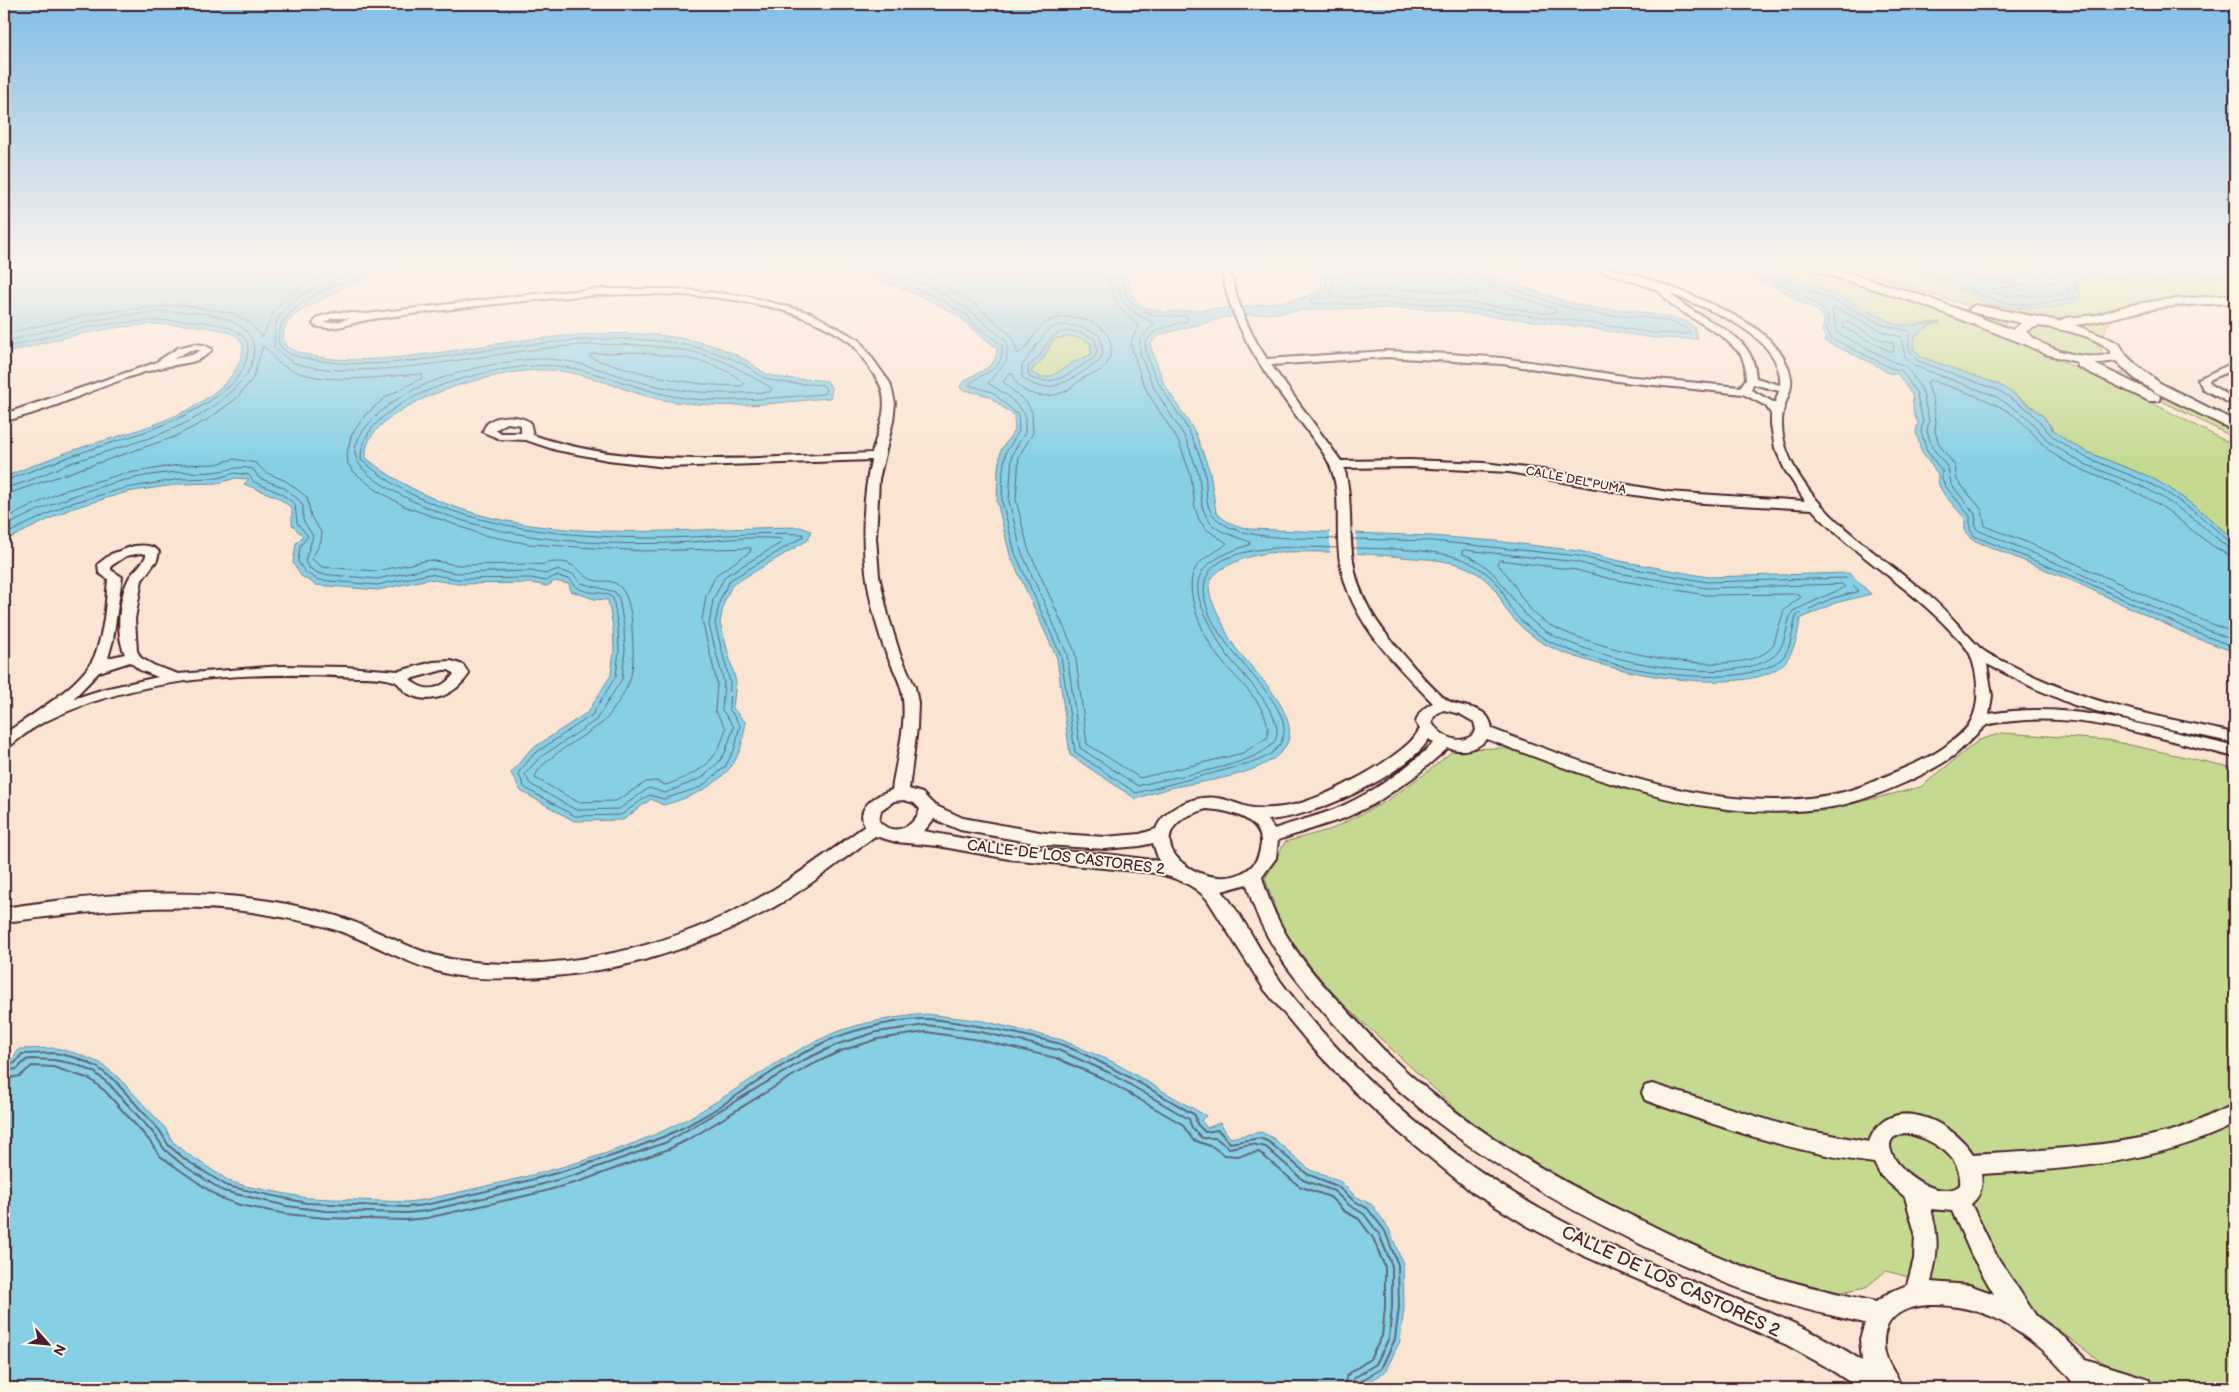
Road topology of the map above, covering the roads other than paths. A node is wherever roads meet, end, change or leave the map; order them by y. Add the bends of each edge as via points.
1 (840, 331) edge
2 (1246, 331) edge
3 (1718, 331) edge
4 (1751, 331) edge
5 (2003, 331) edge
6 (2020, 331) edge
7 (2075, 331) edge
8 (2116, 331) edge
9 (1759, 337) junction
10 (1731, 339) junction
11 (2034, 343) junction
12 (2117, 352) junction
13 (2067, 357) junction
14 (1264, 362) junction
15 (159, 365) dead end
16 (2235, 365) edge
17 (1751, 380) junction
18 (1785, 389) junction
19 (1744, 391) junction
20 (1781, 400) junction
21 (1764, 401) junction
22 (2235, 403) edge
23 (1777, 414) junction
24 (4, 418) edge
25 (2235, 427) edge
26 (527, 436) dead end
27 (2235, 439) edge
28 (877, 456) junction
29 (1336, 465) junction
30 (1815, 505) junction
31 (141, 571) junction
32 (115, 577) junction
33 (1976, 652) junction
34 (133, 657) junction
35 (94, 669) junction
36 (399, 676) dead end
37 (179, 677) junction
38 (2043, 687) junction
39 (1444, 705) junction
40 (2048, 712) junction
41 (34, 720) junction
42 (1980, 721) junction
43 (1427, 730) junction
44 (1483, 732) junction
45 (2235, 738) edge
46 (4, 742) edge
47 (1444, 742) junction
48 (2235, 752) edge
49 (900, 794) junction
50 (928, 809) junction
51 (1251, 814) junction
52 (874, 828) junction
53 (1161, 834) junction
54 (896, 836) junction
55 (1269, 836) junction
56 (1178, 872) junction
57 (1253, 875) junction
58 (1203, 883) junction
59 (4, 915) edge
60 (1652, 1094) dead end
61 (2235, 1114) edge
62 (1881, 1154) junction
63 (1968, 1164) junction
64 (1915, 1193) junction
65 (1958, 1200) junction
66 (1916, 1294) junction
67 (1880, 1315) junction
68 (2028, 1325) junction
69 (2086, 1379) edge
70 (1881, 1388) edge
71 (1890, 1388) edge
72 (2140, 1388) edge

1 - 28 street via 855,341 877,367 885,383 890,400 889,420
2 - 14 street
3 - 10 street
4 - 9 street
5 - 11 street
6 - 11 street
7 - 12 street via 2091,335
8 - 12 street
9 - 10 street
9 - 18 street via 1780,362 1786,378
10 - 17 street via 1748,358
11 - 13 street
12 - 13 street via 2106,362
12 - 25 street via 2138,375 2160,389
13 - 27 street
14 - 19 street via 1351,355 1451,356
14 - 29 street
15 - 24 street
16 - 22 street via 2203,379 2214,392
17 - 18 street
17 - 19 street
18 - 20 street
19 - 21 street
20 - 21 street
20 - 23 street
21 - 23 street
23 - 30 street via 1782,451
26 - 28 street via 556,447 590,454 666,462
28 - 49 street via 869,518 873,580 881,619 909,693 910,718
29 - 30 street, CALLE DEL PUMA via 1424,463 1500,467 1666,496
29 - 39 street via 1344,498 1346,561 1359,604 1394,654
30 - 33 street via 1863,550 1925,596
31 - 32 street
31 - 32 street via 150,562 153,552 140,549 112,558 104,569
31 - 34 street via 135,580 129,611 128,637
32 - 35 street via 104,650
33 - 38 street
33 - 42 street via 1983,690
34 - 35 street
34 - 37 street via 152,670
35 - 41 street
36 - 37 street via 277,671
37 - 41 street via 108,691
38 - 40 street via 2050,697
38 - 45 street via 2113,711
39 - 43 street via 1428,711 1424,723
39 - 44 street via 1461,707 1476,715
40 - 42 street via 2004,715
40 - 48 street via 2103,720
41 - 46 street
42 - 44 street via 1954,748 1934,762 1847,798 1750,806 1714,802 1626,782
43 - 47 street
43 - 51 street via 1406,754 1329,797 1300,809
44 - 47 street via 1473,742
47 - 55 street via 1423,763 1373,796 1340,813
49 - 50 street via 921,799
49 - 52 street via 883,799 872,810 870,816
50 - 53 street, CALLE DE LOS CASTORES 2 via 960,824 1045,839 1105,843 1140,840
50 - 54 street via 925,822 920,827
51 - 53 street via 1222,803 1190,806 1176,813
51 - 55 street
52 - 54 street
52 - 59 street via 775,898 720,926 674,945 620,960 577,967 495,970 442,965 404,953 334,922 230,902 176,899 110,902
53 - 56 street via 1161,848 1167,861
54 - 56 street, CALLE DE LOS CASTORES 2 via 916,836 1009,853 1140,863
55 - 57 street via 1270,850 1264,864
56 - 58 street
57 - 58 street via 1229,883
57 - 67 street, CALLE DE LOS CASTORES 2 via 1264,916 1295,966 1391,1071 1450,1119 1570,1197 1705,1263 1798,1296
58 - 70 street, CALLE DE LOS CASTORES 2 via 1223,904 1243,941 1278,992 1323,1046 1359,1084 1456,1166 1568,1236 1774,1327 1834,1357
60 - 62 street via 1814,1144
61 - 63 street via 2173,1140 2106,1153
62 - 63 street via 1883,1133 1891,1126 1910,1124 1932,1130 1947,1139
62 - 64 street via 1893,1175
63 - 65 street via 1971,1186
64 - 65 street via 1930,1200
64 - 66 street via 1926,1234 1925,1259
65 - 68 street via 1997,1280
66 - 67 street via 1896,1301
66 - 68 street via 1970,1298
67 - 71 street via 1872,1336 1872,1354
68 - 69 street via 2060,1349
69 - 72 street

